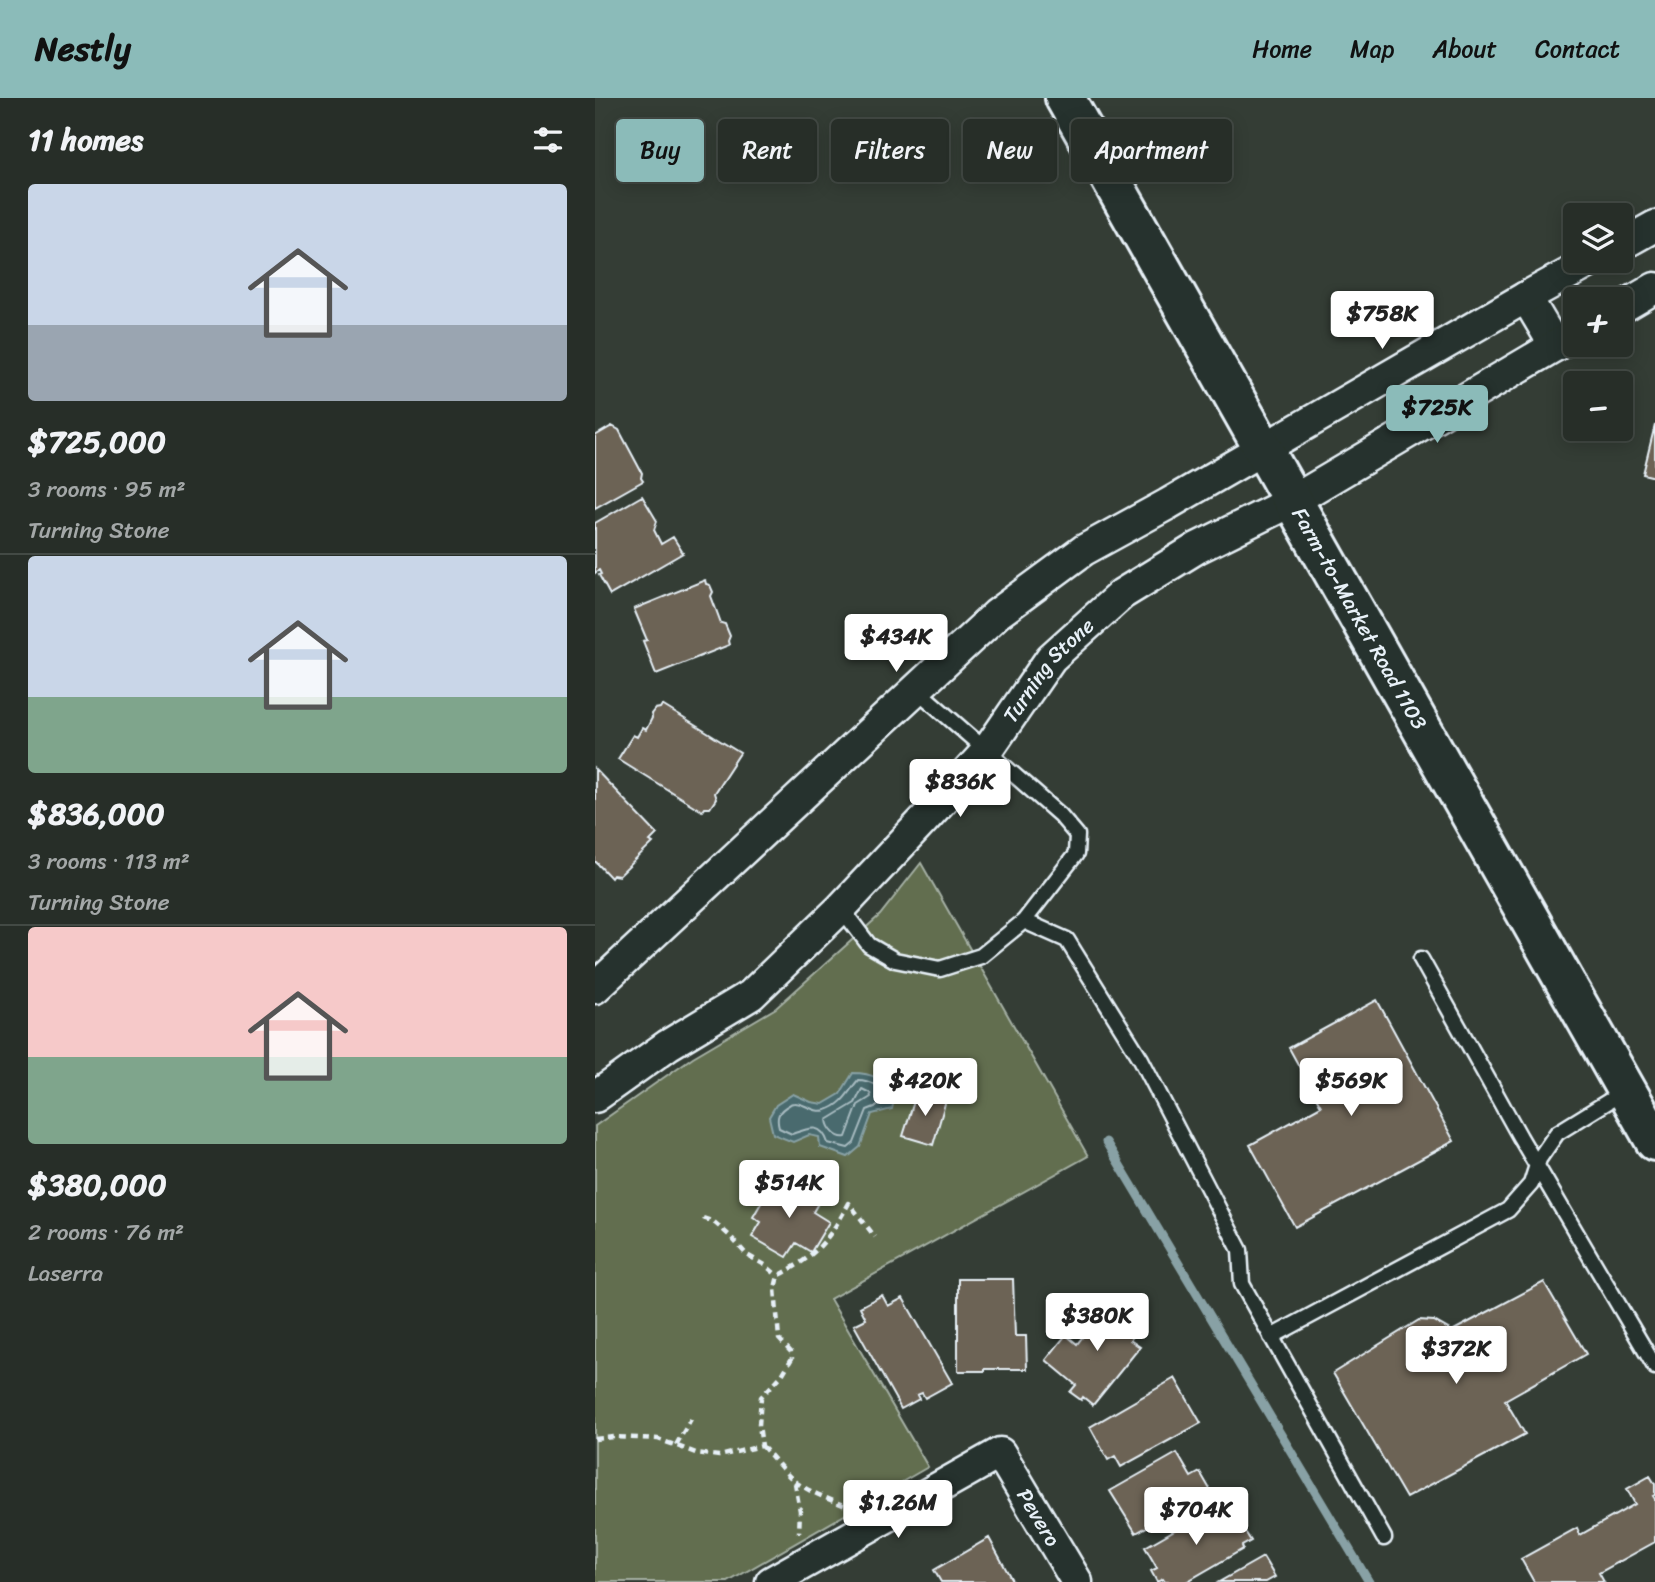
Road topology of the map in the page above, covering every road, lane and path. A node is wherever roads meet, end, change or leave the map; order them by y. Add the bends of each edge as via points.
1 (1065, 98) edge
2 (1655, 226) edge
3 (1633, 238) edge
4 (1570, 273) edge
5 (1655, 288) edge
6 (1526, 297) junction
7 (1633, 301) edge
8 (1563, 338) edge
9 (1563, 341) edge
10 (1263, 449) junction
11 (1294, 500) junction
12 (916, 689) junction
13 (987, 751) junction
14 (841, 908) junction
15 (1024, 920) junction
16 (1421, 959) dead end
17 (595, 988) edge
18 (1627, 1090) junction
19 (595, 1097) edge
20 (1655, 1141) edge
21 (1537, 1165) junction
22 (703, 1218) dead end
23 (875, 1237) dead end
24 (778, 1276) junction
25 (1272, 1337) junction
26 (1655, 1367) edge
27 (691, 1419) dead end
28 (596, 1438) edge
29 (676, 1445) junction
30 (762, 1446) junction
31 (795, 1482) junction
32 (864, 1530) junction
33 (1384, 1538) dead end
34 (813, 1559) junction
35 (771, 1582) edge
36 (1077, 1582) edge

1 - 10 main road, Farm-to-Market Road 1103
2 - 3 street
4 - 6 street
5 - 7 street
6 - 8 street
6 - 10 street
9 - 11 street, Turning Stone
10 - 11 main road, Farm-to-Market Road 1103
10 - 12 street via 1084,550 997,614
11 - 13 street, Turning Stone via 1197,548 1122,594 1051,658
11 - 18 main road, Farm-to-Market Road 1103
12 - 13 lane
12 - 17 street
13 - 14 street, Turning Stone
13 - 15 lane via 1077,835 1076,854
14 - 15 lane via 869,945 895,960 940,969 981,956
14 - 19 street, Turning Stone via 751,995 668,1045
15 - 25 lane via 1067,940 1141,1059 1240,1250 1242,1284
16 - 21 lane
18 - 20 main road, Farm-to-Market Road 1103
18 - 21 lane via 1557,1133
21 - 25 lane via 1531,1184 1508,1210
21 - 26 lane
22 - 24 path via 714,1222 747,1255
23 - 24 path via 849,1203 819,1249
24 - 30 path via 779,1339 792,1358 761,1397
25 - 33 lane
27 - 29 path
28 - 29 path via 658,1439
29 - 30 path via 719,1456
30 - 31 path
31 - 32 path via 849,1507
31 - 34 path via 799,1533
32 - 34 street
32 - 36 street, Pevero via 1000,1453
34 - 35 street

